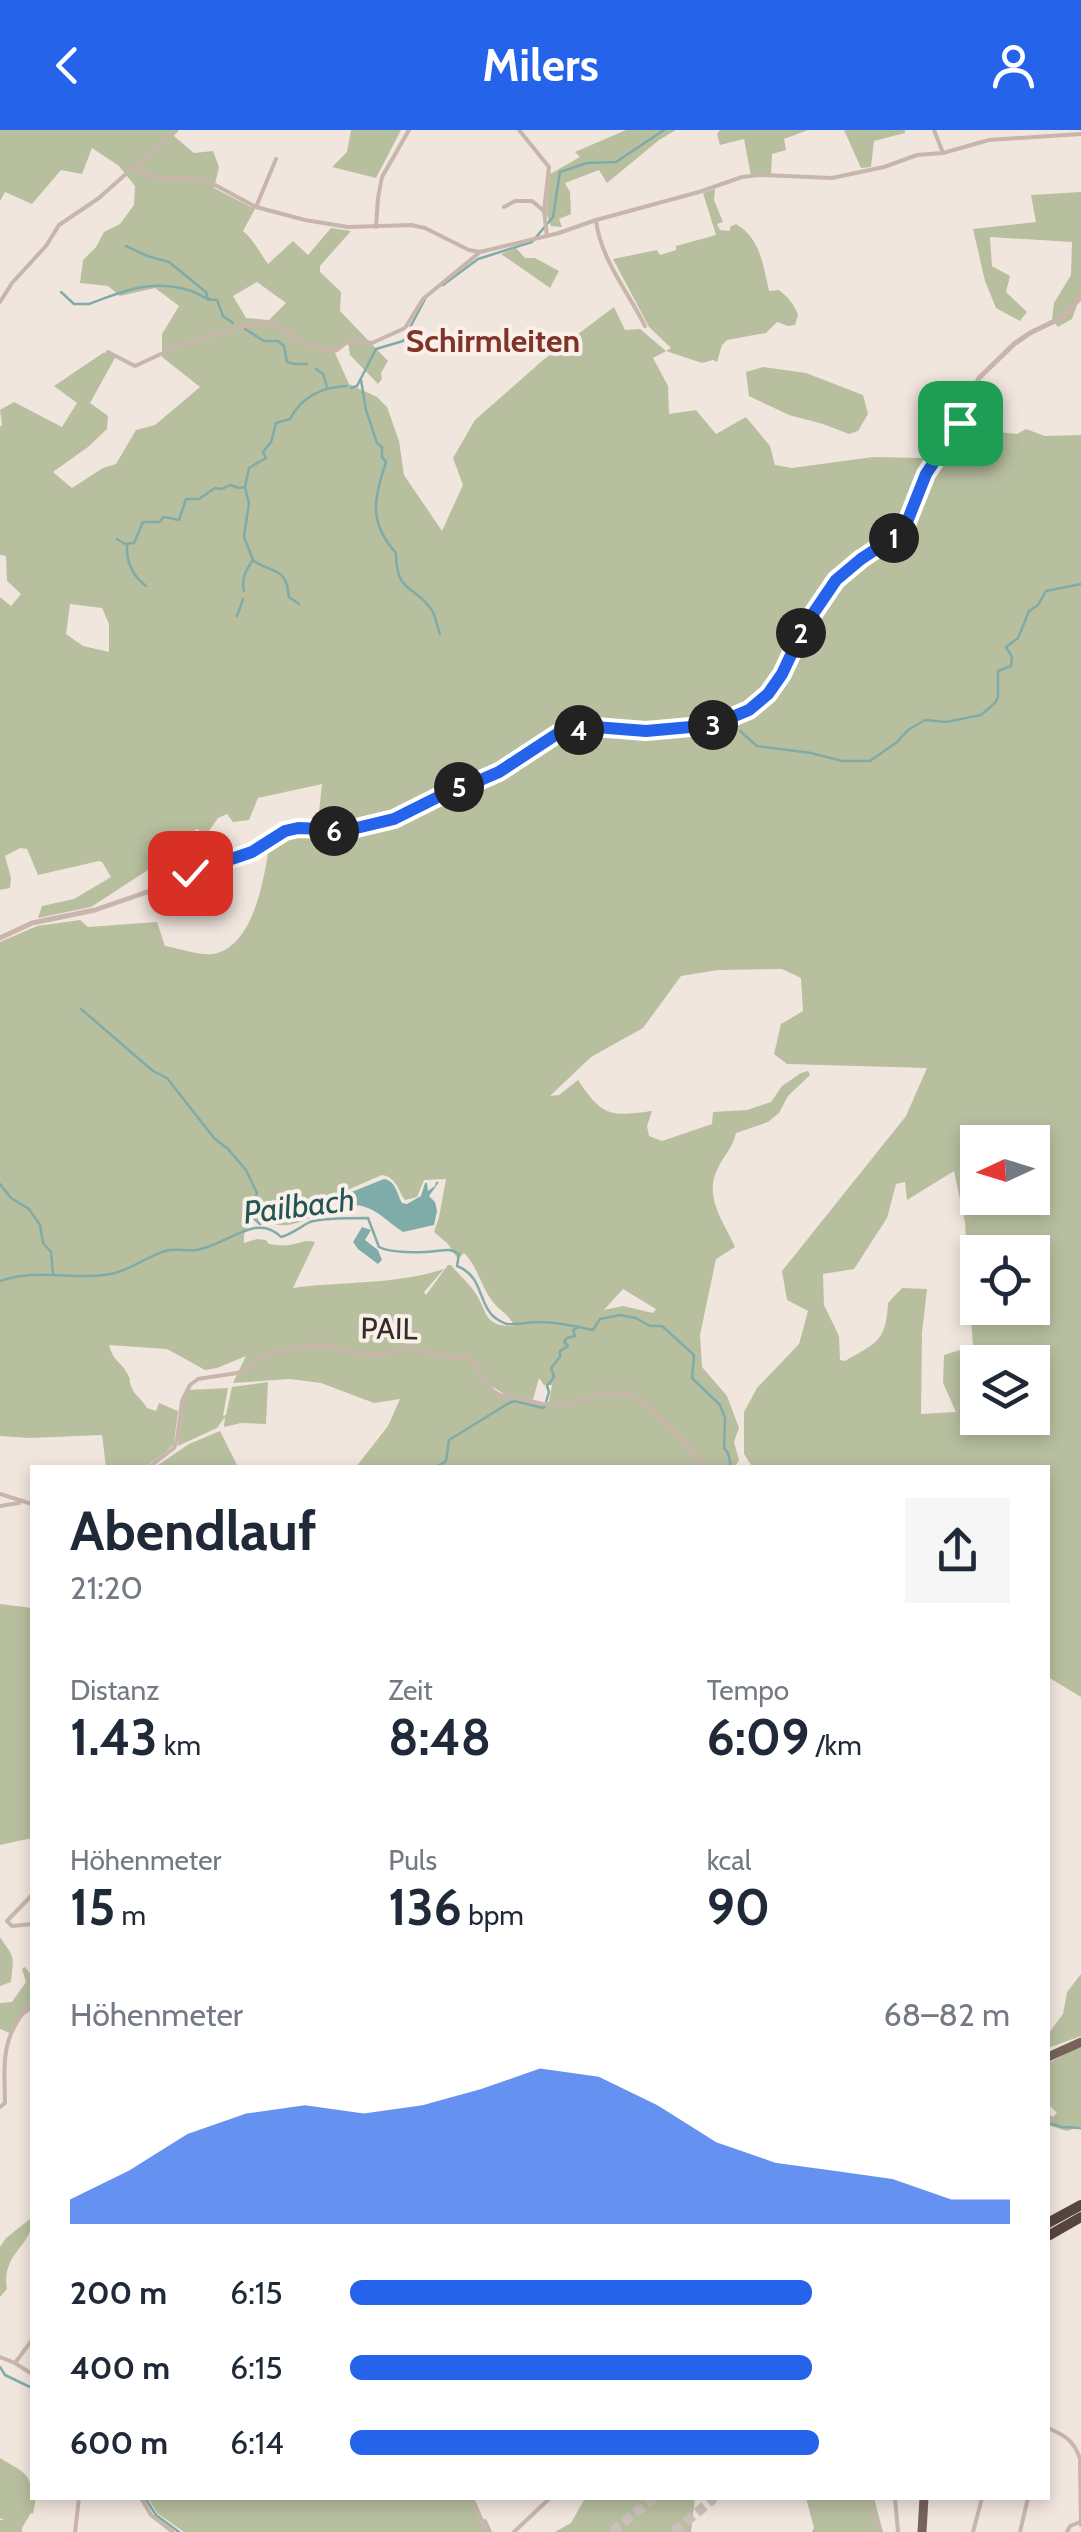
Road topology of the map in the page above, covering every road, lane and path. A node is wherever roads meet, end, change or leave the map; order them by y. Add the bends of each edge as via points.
1 (172, 130) edge
2 (409, 130) edge
3 (518, 130) edge
4 (934, 130) edge
5 (1081, 134) edge
6 (1074, 135) junction
7 (1079, 142) edge
8 (943, 154) junction
9 (276, 159) dead end
10 (132, 169) junction
11 (256, 206) junction
12 (504, 206) dead end
13 (544, 211) junction
14 (596, 220) junction
15 (376, 227) junction
16 (547, 236) junction
17 (480, 252) junction
18 (1081, 296) edge
19 (0, 302) edge
20 (645, 326) dead end
21 (108, 352) dead end
22 (0, 938) edge
23 (152, 1465) edge
24 (702, 1465) edge
25 (0, 1494) edge
26 (24, 1502) junction
27 (30, 1504) edge
28 (0, 1506) edge
29 (30, 1896) edge
30 (30, 1924) edge
31 (30, 2004) edge
32 (1081, 2042) edge
33 (1050, 2056) edge
34 (0, 2107) edge
35 (1081, 2205) edge
36 (1081, 2217) edge
37 (1050, 2222) edge
38 (1050, 2235) edge
39 (30, 2343) edge
40 (0, 2357) edge
41 (15, 2363) junction
42 (30, 2373) edge
43 (1050, 2429) edge
44 (79, 2500) edge
45 (142, 2500) edge
46 (473, 2500) edge
47 (548, 2500) edge
48 (868, 2500) edge
49 (895, 2500) edge
50 (924, 2500) edge
51 (981, 2500) edge
52 (1028, 2500) edge
53 (1081, 2524) edge
54 (76, 2532) edge
55 (173, 2532) edge
56 (488, 2532) edge
57 (514, 2532) edge
58 (881, 2532) edge
59 (898, 2532) edge
60 (922, 2532) edge
61 (973, 2532) edge
62 (1020, 2532) edge
63 (1067, 2532) edge

1 - 10 street
2 - 15 street via 382,176
3 - 13 street via 549,168
4 - 8 street
5 - 6 street
6 - 7 street
6 - 8 street via 988,140
8 - 14 street via 832,178 742,177
9 - 11 street
10 - 11 street via 204,179
10 - 19 street via 59,225
11 - 15 street via 330,225
12 - 13 street via 532,200
13 - 16 street
14 - 16 street
14 - 20 street via 598,237
15 - 17 street via 425,228
16 - 17 street
17 - 21 street via 424,299 406,328 372,343 327,350 295,340 274,324 260,324 135,366
18 - 22 street via 979,378 907,522 836,580 782,674 749,710 713,725 560,732 499,772 394,819 348,830 285,831 252,852 150,891
23 - 24 street, PAIL via 178,1440 190,1385 237,1374 268,1353 331,1346 385,1355 413,1348 467,1358 496,1394 543,1404 604,1393 632,1396 680,1436
25 - 26 street
26 - 27 street
26 - 28 street
29 - 30 street via 7,1921
31 - 34 street via 5,2048
32 - 33 main road
35 - 37 highway
36 - 38 highway
39 - 41 street
40 - 41 street
41 - 42 street
43 - 53 street via 1078,2451
44 - 54 street
45 - 55 street
46 - 56 street
47 - 57 street
48 - 58 street
49 - 59 street
50 - 60 main road
51 - 61 street
52 - 62 street
53 - 63 street

